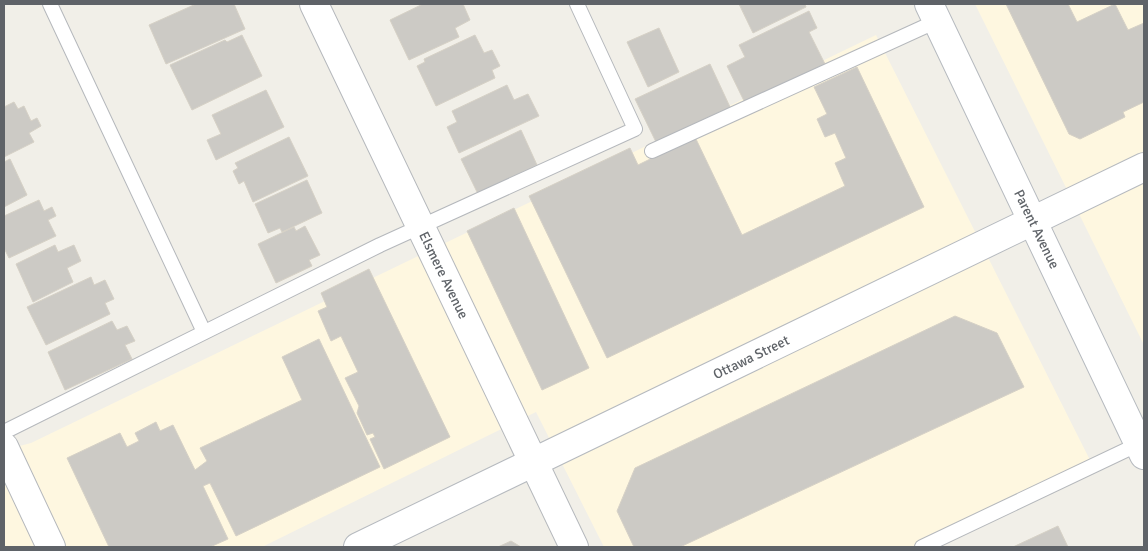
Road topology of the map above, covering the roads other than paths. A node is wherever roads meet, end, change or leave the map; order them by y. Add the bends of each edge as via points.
1 (50, 4) edge
2 (314, 4) edge
3 (576, 4) edge
4 (932, 12) edge
5 (652, 151) dead end
6 (1144, 167) edge
7 (1032, 220) junction
8 (421, 226) junction
9 (204, 332) junction
10 (4, 432) edge
11 (4, 447) edge
12 (1142, 447) edge
13 (534, 462) junction
14 (51, 547) edge
15 (358, 547) edge
16 (574, 547) edge
17 (922, 547) edge

1 - 9 lane
2 - 8 street, Elsmere Avenue
3 - 8 lane via 635,129
4 - 5 lane
4 - 7 street, Parent Avenue
6 - 7 street, Ottawa Street
7 - 12 street, Parent Avenue
7 - 13 street, Ottawa Street
8 - 9 lane
8 - 13 street, Elsmere Avenue
9 - 10 lane
11 - 14 street
12 - 17 lane
13 - 15 street, Ottawa Street
13 - 16 street, Elsmere Avenue

